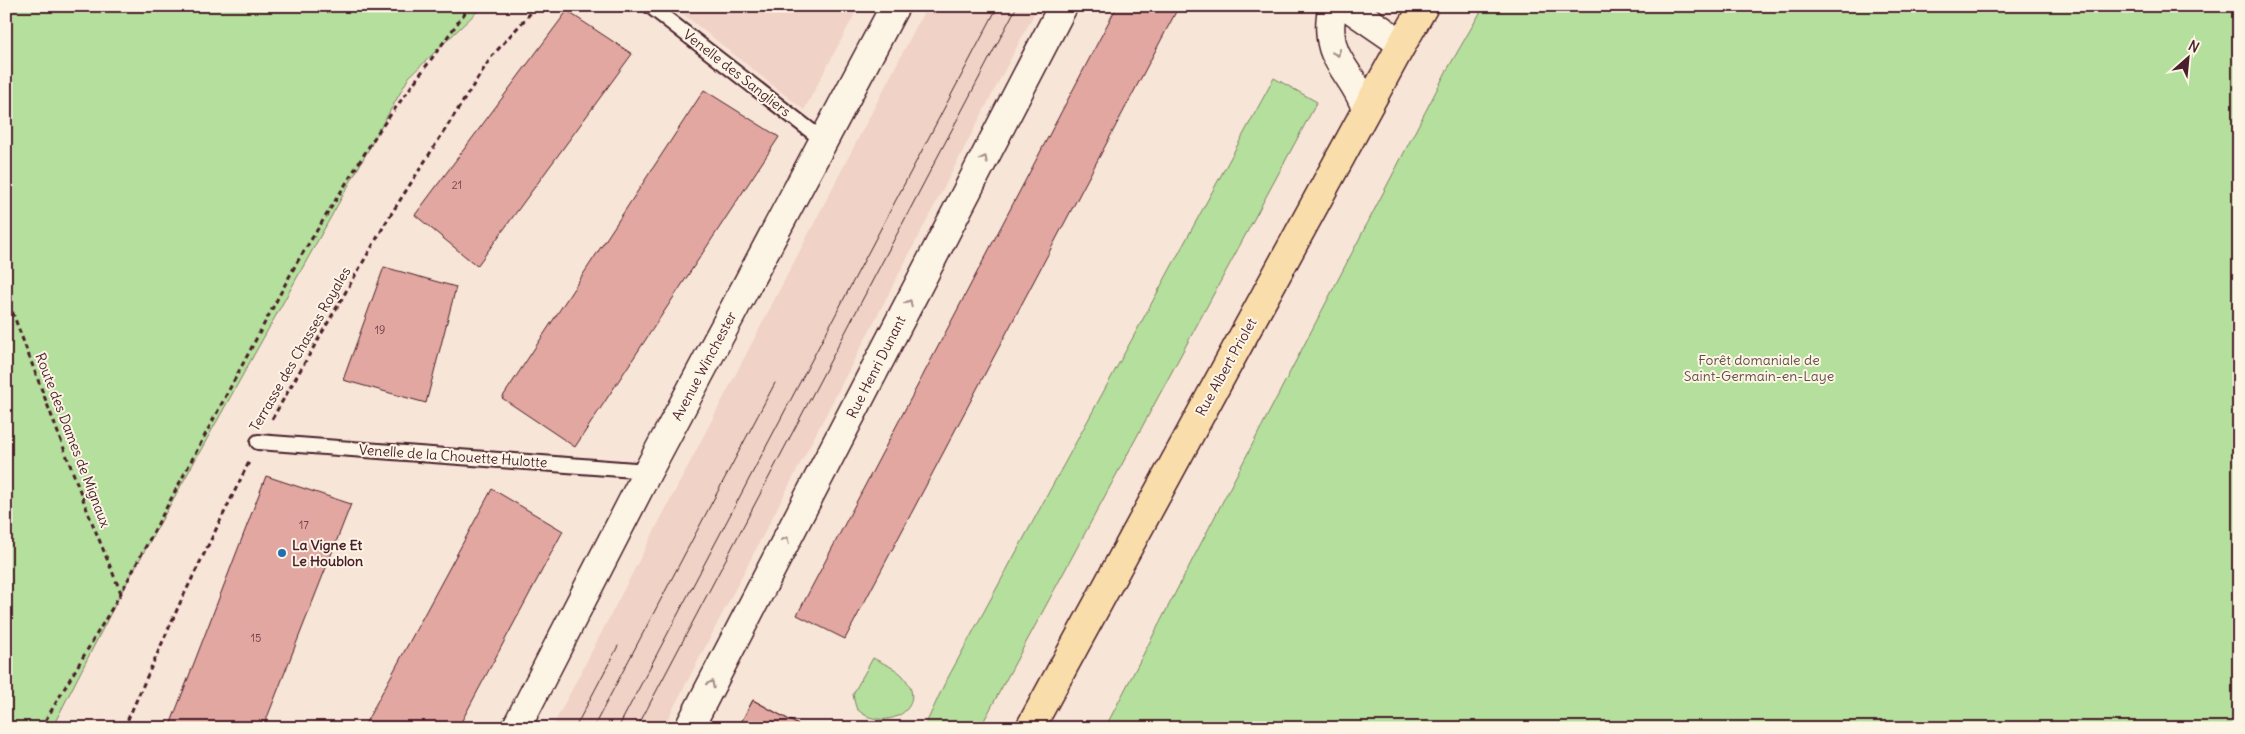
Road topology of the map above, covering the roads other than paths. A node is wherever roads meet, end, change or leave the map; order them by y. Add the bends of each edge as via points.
1 (650, 6) edge
2 (895, 6) edge
3 (1063, 6) edge
4 (1333, 6) edge
5 (1351, 6) edge
6 (1424, 6) edge
7 (1402, 44) junction
8 (1366, 109) junction
9 (824, 141) junction
10 (258, 442) road end
11 (648, 471) junction
12 (516, 728) edge
13 (689, 728) edge
14 (1030, 728) edge

1 - 9 lane, Venelle des Sangliers
2 - 9 street, Avenue Winchester
13 -> 3 street, Rue Henri Dunant
4 -> 8 street via 1329,19 1335,53 1358,88
5 - 7 street
6 - 7 main road, Rue Albert Priolet
7 - 8 main road, Rue Albert Priolet
8 - 14 main road, Rue Albert Priolet
9 - 11 street, Avenue Winchester
10 - 11 lane, Venelle de la Chouette Hulotte
11 - 12 street, Avenue Winchester

